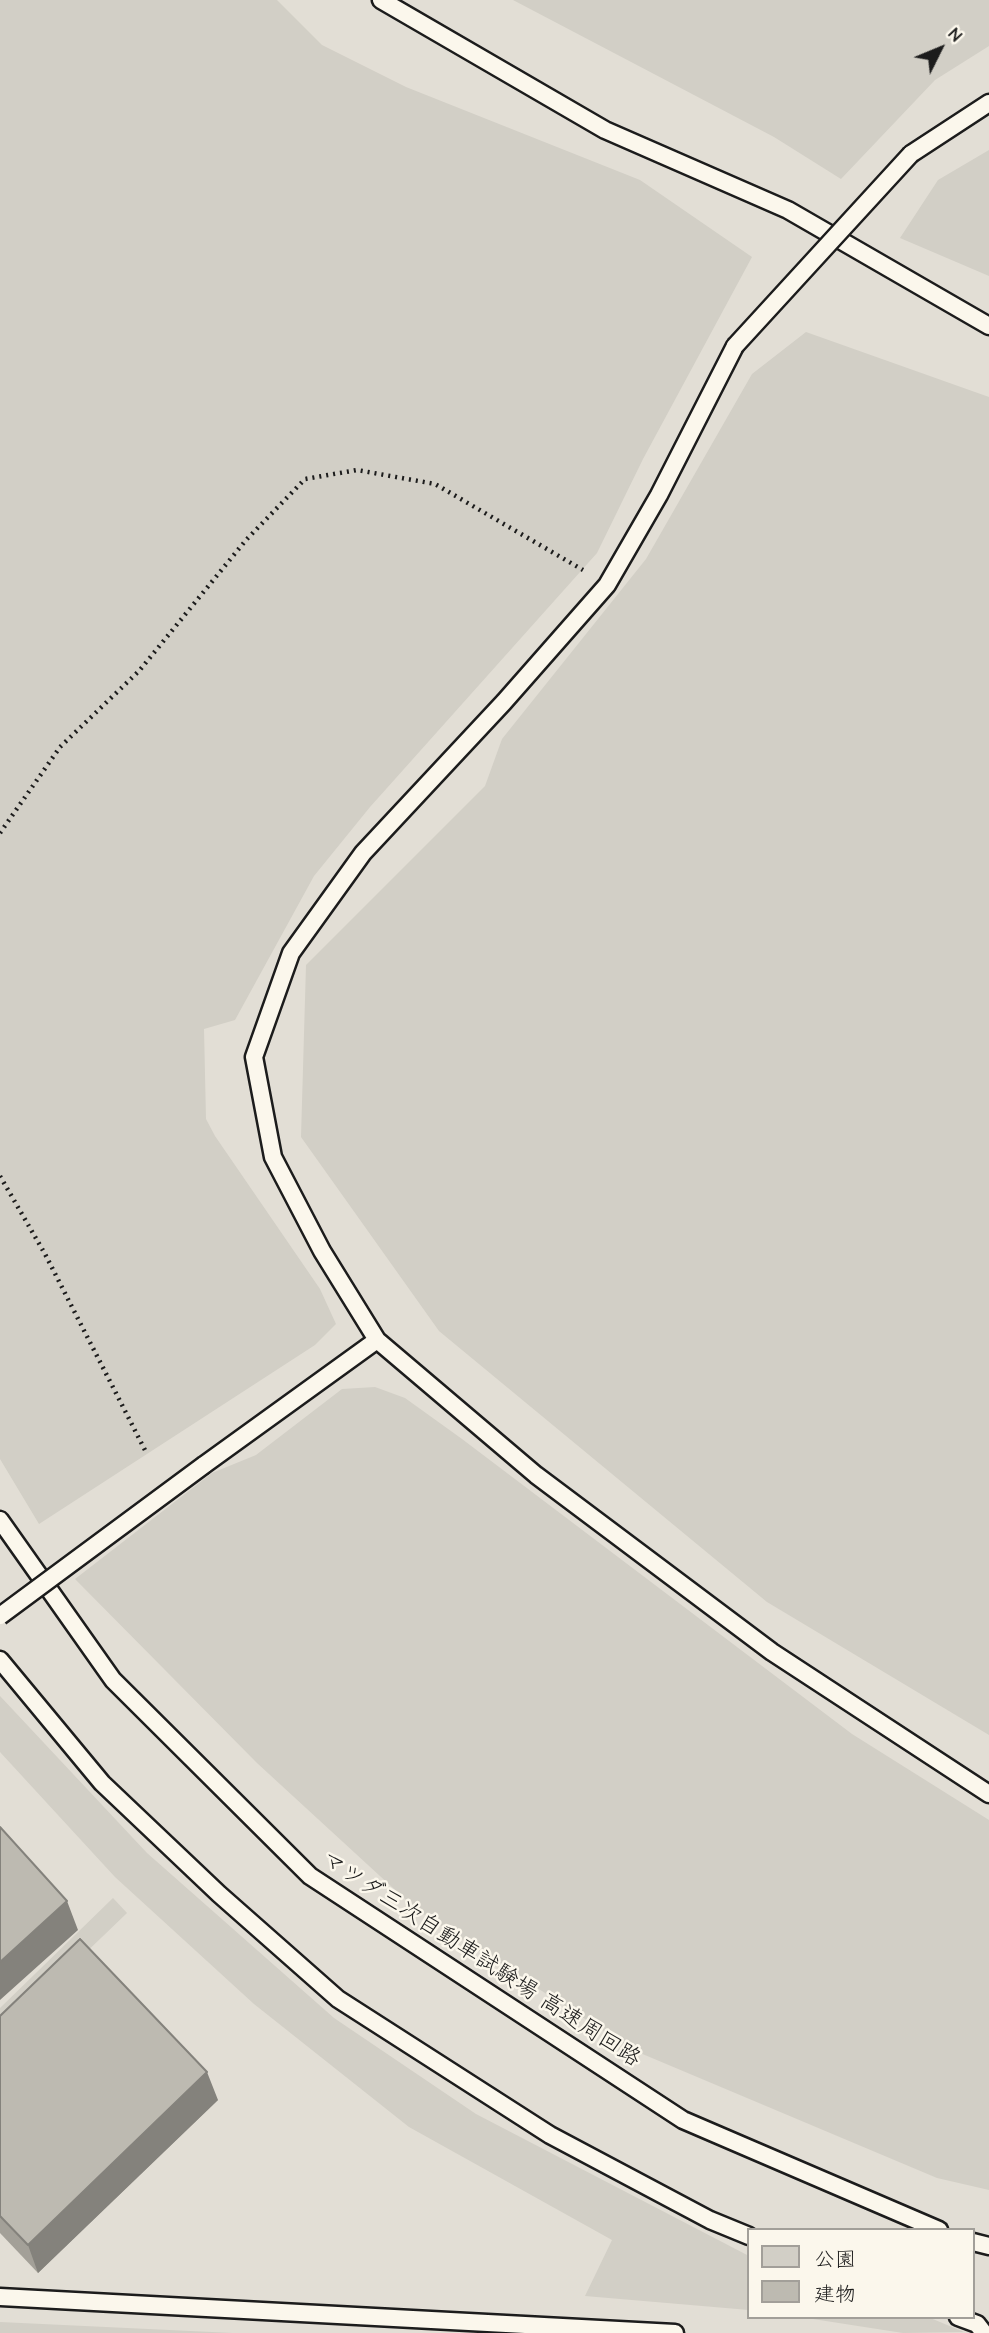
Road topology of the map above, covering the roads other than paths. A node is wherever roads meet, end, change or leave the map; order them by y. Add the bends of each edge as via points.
1 (381, 0) edge
2 (989, 103) edge
3 (989, 326) edge
4 (377, 1339) junction
5 (0, 1520) edge
6 (0, 1616) edge
7 (0, 1660) edge
8 (989, 1794) edge
9 (934, 2228) edge
10 (748, 2236) edge
11 (0, 2297) edge
12 (963, 2319) edge
13 (984, 2328) edge
14 (675, 2333) edge

1 - 3 lane via 605,130 788,210
2 - 4 lane, bridge via 911,154 735,346 660,495 607,585 363,853 291,953 254,1057 273,1157 322,1251
4 - 6 lane, bridge
4 - 8 lane via 536,1475 762,1644
5 - 9 lane, マツダ三次自動車試験場 高速周回路 via 113,1680 310,1876 683,2120
7 - 10 lane via 102,1783 338,1999 550,2135
11 - 14 lane
12 - 13 lane

